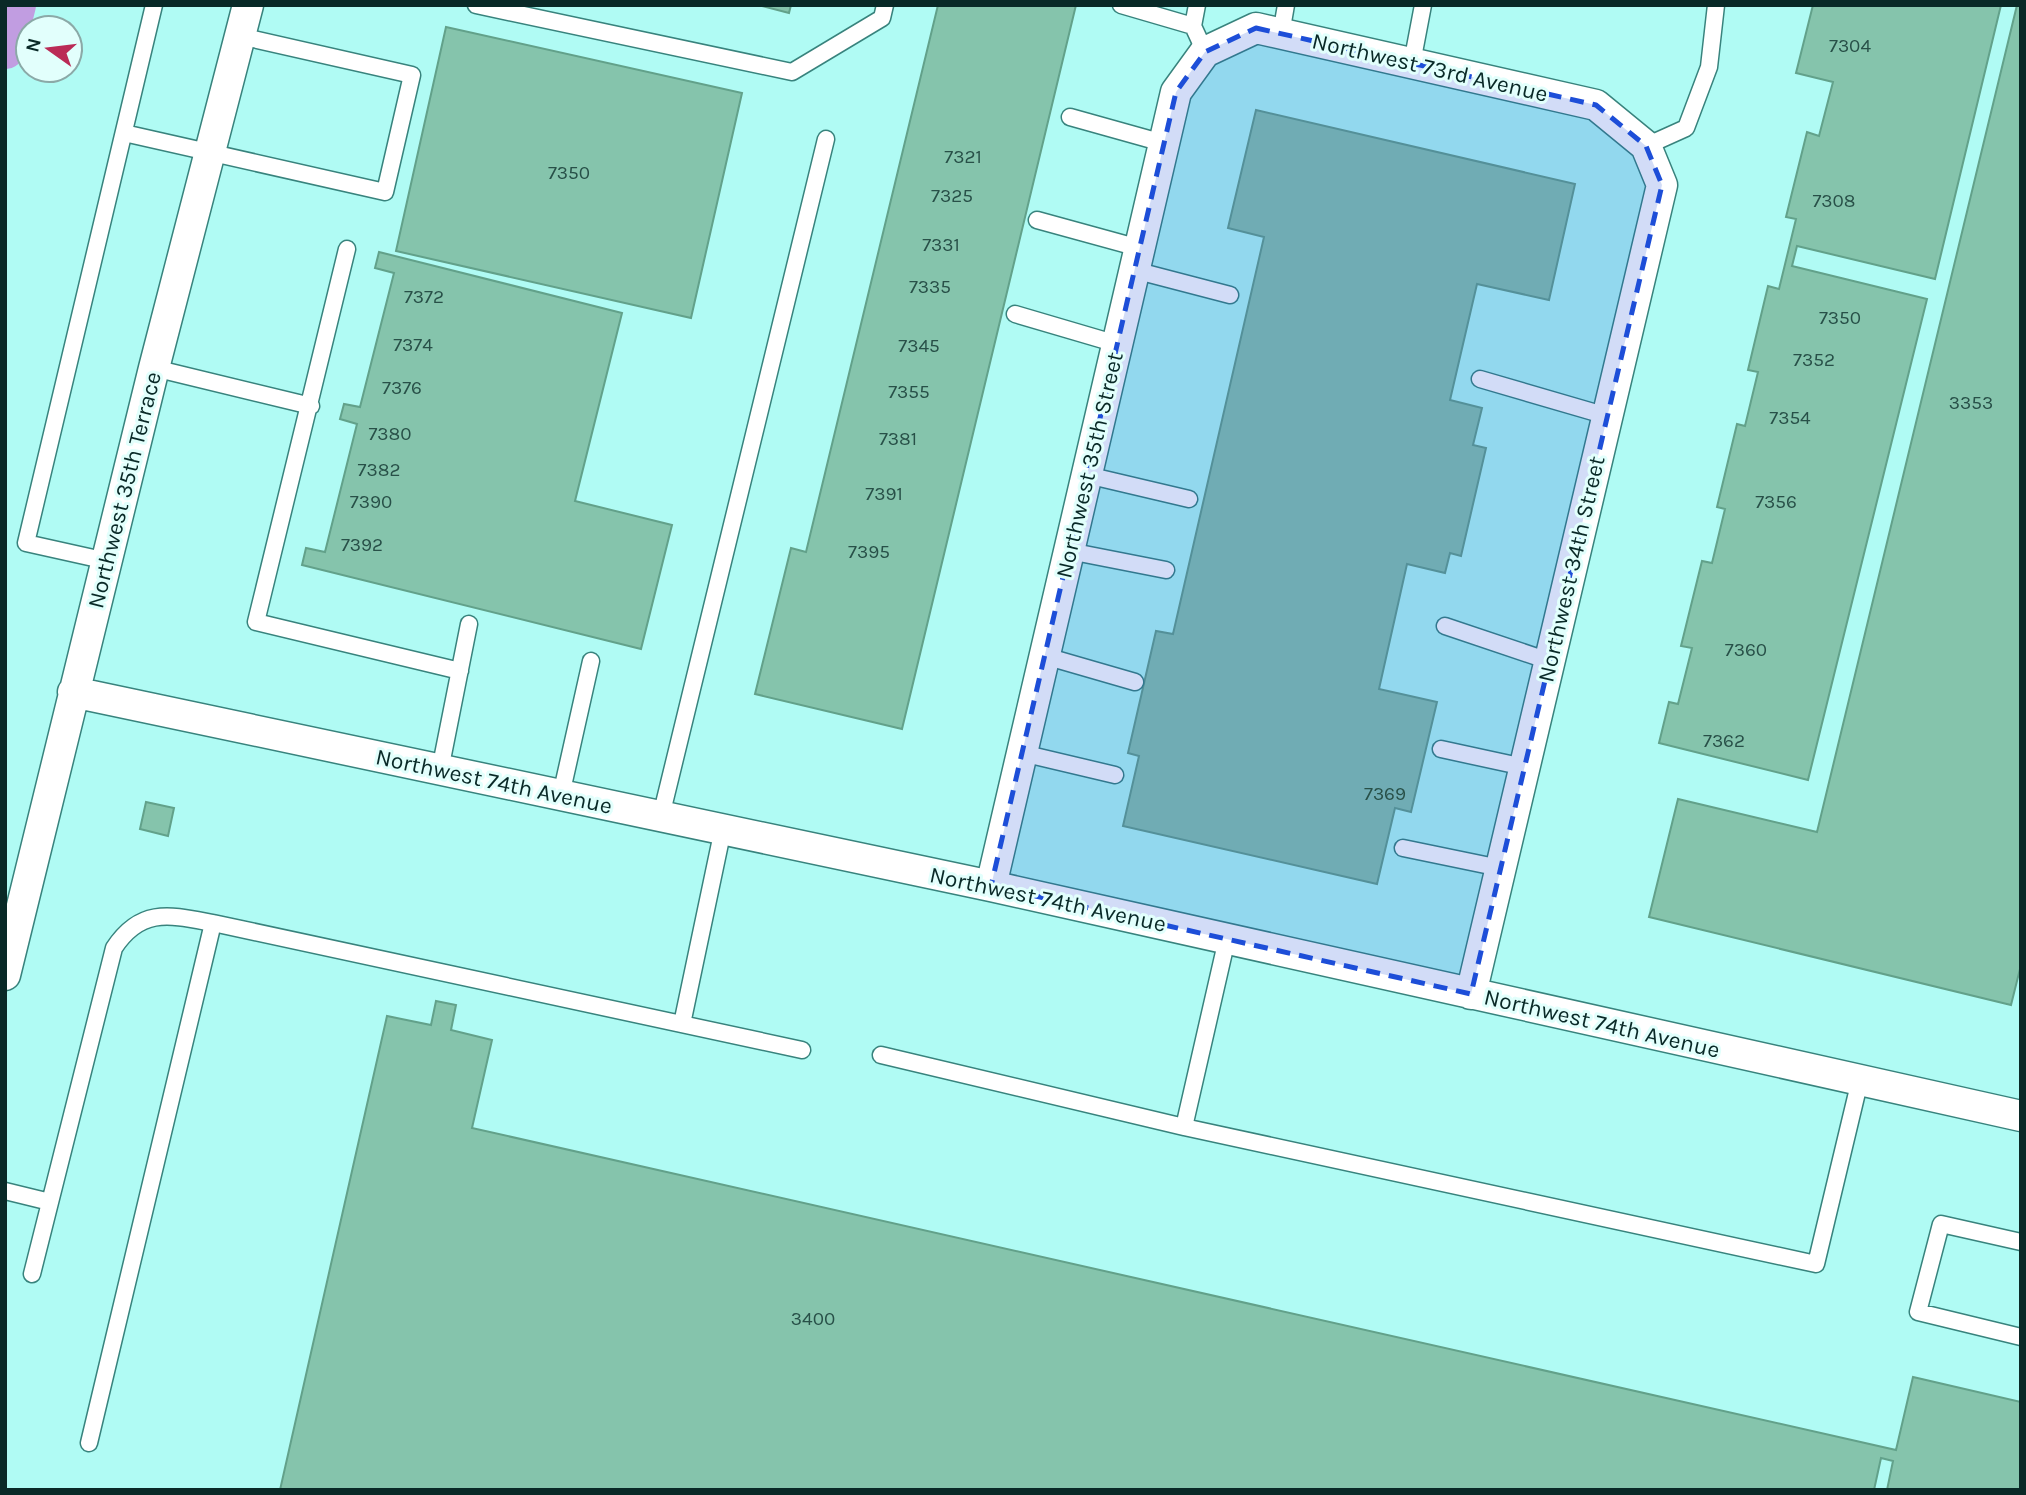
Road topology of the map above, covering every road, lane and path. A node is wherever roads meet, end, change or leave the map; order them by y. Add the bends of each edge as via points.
1 (154, 5) edge
2 (248, 5) edge
3 (476, 5) edge
4 (885, 5) edge
5 (1121, 5) edge
6 (1197, 5) edge
7 (1423, 5) edge
8 (1716, 5) edge
9 (1283, 20) edge
10 (240, 36) junction
11 (1199, 39) junction
12 (1412, 63) junction
13 (1070, 117) dead end
14 (124, 132) junction
15 (826, 139) dead end
16 (1163, 143) junction
17 (1646, 146) junction
18 (211, 152) junction
19 (1037, 220) dead end
20 (347, 249) dead end
21 (1137, 259) junction
22 (1230, 295) dead end
23 (1015, 314) dead end
24 (1117, 344) junction
25 (154, 368) junction
26 (1480, 379) dead end
27 (311, 406) junction
28 (1607, 416) junction
29 (1087, 475) junction
30 (1189, 499) dead end
31 (1069, 551) junction
32 (107, 561) junction
33 (1166, 570) dead end
34 (469, 624) dead end
35 (1445, 626) dead end
36 (1045, 656) junction
37 (591, 661) dead end
38 (1549, 661) junction
39 (460, 671) junction
40 (1135, 682) dead end
41 (74, 692) junction
42 (1441, 749) dead end
43 (1022, 753) junction
44 (1524, 767) junction
45 (440, 769) junction
46 (1115, 775) dead end
47 (561, 795) junction
48 (661, 816) junction
49 (723, 829) junction
50 (1403, 848) dead end
51 (1500, 868) junction
52 (991, 886) junction
53 (213, 923) junction
54 (1227, 939) junction
55 (5, 975) edge
56 (1471, 994) junction
57 (682, 1024) junction
58 (802, 1050) dead end
59 (881, 1055) dead end
60 (1860, 1080) junction
61 (2021, 1116) edge
62 (1184, 1127) junction
63 (5, 1191) edge
64 (50, 1202) junction
65 (2021, 1242) edge
66 (32, 1274) dead end
67 (2021, 1337) edge
68 (89, 1443) dead end

1 - 14 lane
2 - 10 street, Northwest 35th Terrace
3 - 4 lane via 792,72 882,18
5 - 11 lane
6 - 11 lane
7 - 12 lane
8 - 17 lane via 1709,67 1686,128
9 - 11 street, Northwest 73rd Avenue
9 - 12 street, Northwest 73rd Avenue
10 - 18 street, Northwest 35th Terrace
10 - 18 lane via 412,75 385,192
11 - 16 street, Northwest 35th Street via 1176,92
12 - 17 street, Northwest 73rd Avenue via 1596,104
13 - 16 lane
14 - 18 lane
14 - 32 lane via 26,543
15 - 48 lane
16 - 21 street, Northwest 35th Street
17 - 28 street, Northwest 34th Street via 1662,185
18 - 25 street, Northwest 35th Terrace
19 - 21 lane
20 - 27 lane
21 - 22 lane
21 - 24 street, Northwest 35th Street
23 - 24 lane
24 - 29 street, Northwest 35th Street
25 - 27 lane
25 - 32 street, Northwest 35th Terrace
26 - 28 lane
27 - 39 lane via 256,622
28 - 38 street, Northwest 34th Street
29 - 30 lane
29 - 31 street, Northwest 35th Street
31 - 33 lane
31 - 36 street, Northwest 35th Street
32 - 41 street, Northwest 35th Terrace
34 - 39 lane
35 - 38 lane
36 - 40 lane
36 - 43 street, Northwest 35th Street
37 - 47 lane
38 - 44 street, Northwest 34th Street
39 - 45 lane
41 - 45 street, Northwest 74th Avenue
41 - 55 street, Northwest 35th Terrace
42 - 44 lane
43 - 46 lane
43 - 52 street, Northwest 35th Street
44 - 51 street, Northwest 34th Street
45 - 47 street, Northwest 74th Avenue
47 - 48 street, Northwest 74th Avenue
48 - 49 street, Northwest 74th Avenue
49 - 52 street, Northwest 74th Avenue
49 - 57 lane
50 - 51 lane
51 - 56 street, Northwest 34th Street
52 - 54 street, Northwest 74th Avenue
53 - 57 lane
53 - 64 lane via 177,916 145,919 127,929 114,948
53 - 68 lane
54 - 56 street, Northwest 74th Avenue
54 - 62 lane
56 - 60 street, Northwest 74th Avenue
57 - 58 lane
59 - 62 lane
60 - 61 street, Northwest 74th Avenue
60 - 62 lane via 1816,1265
63 - 64 lane
64 - 66 lane
65 - 67 lane via 1941,1224 1919,1312

